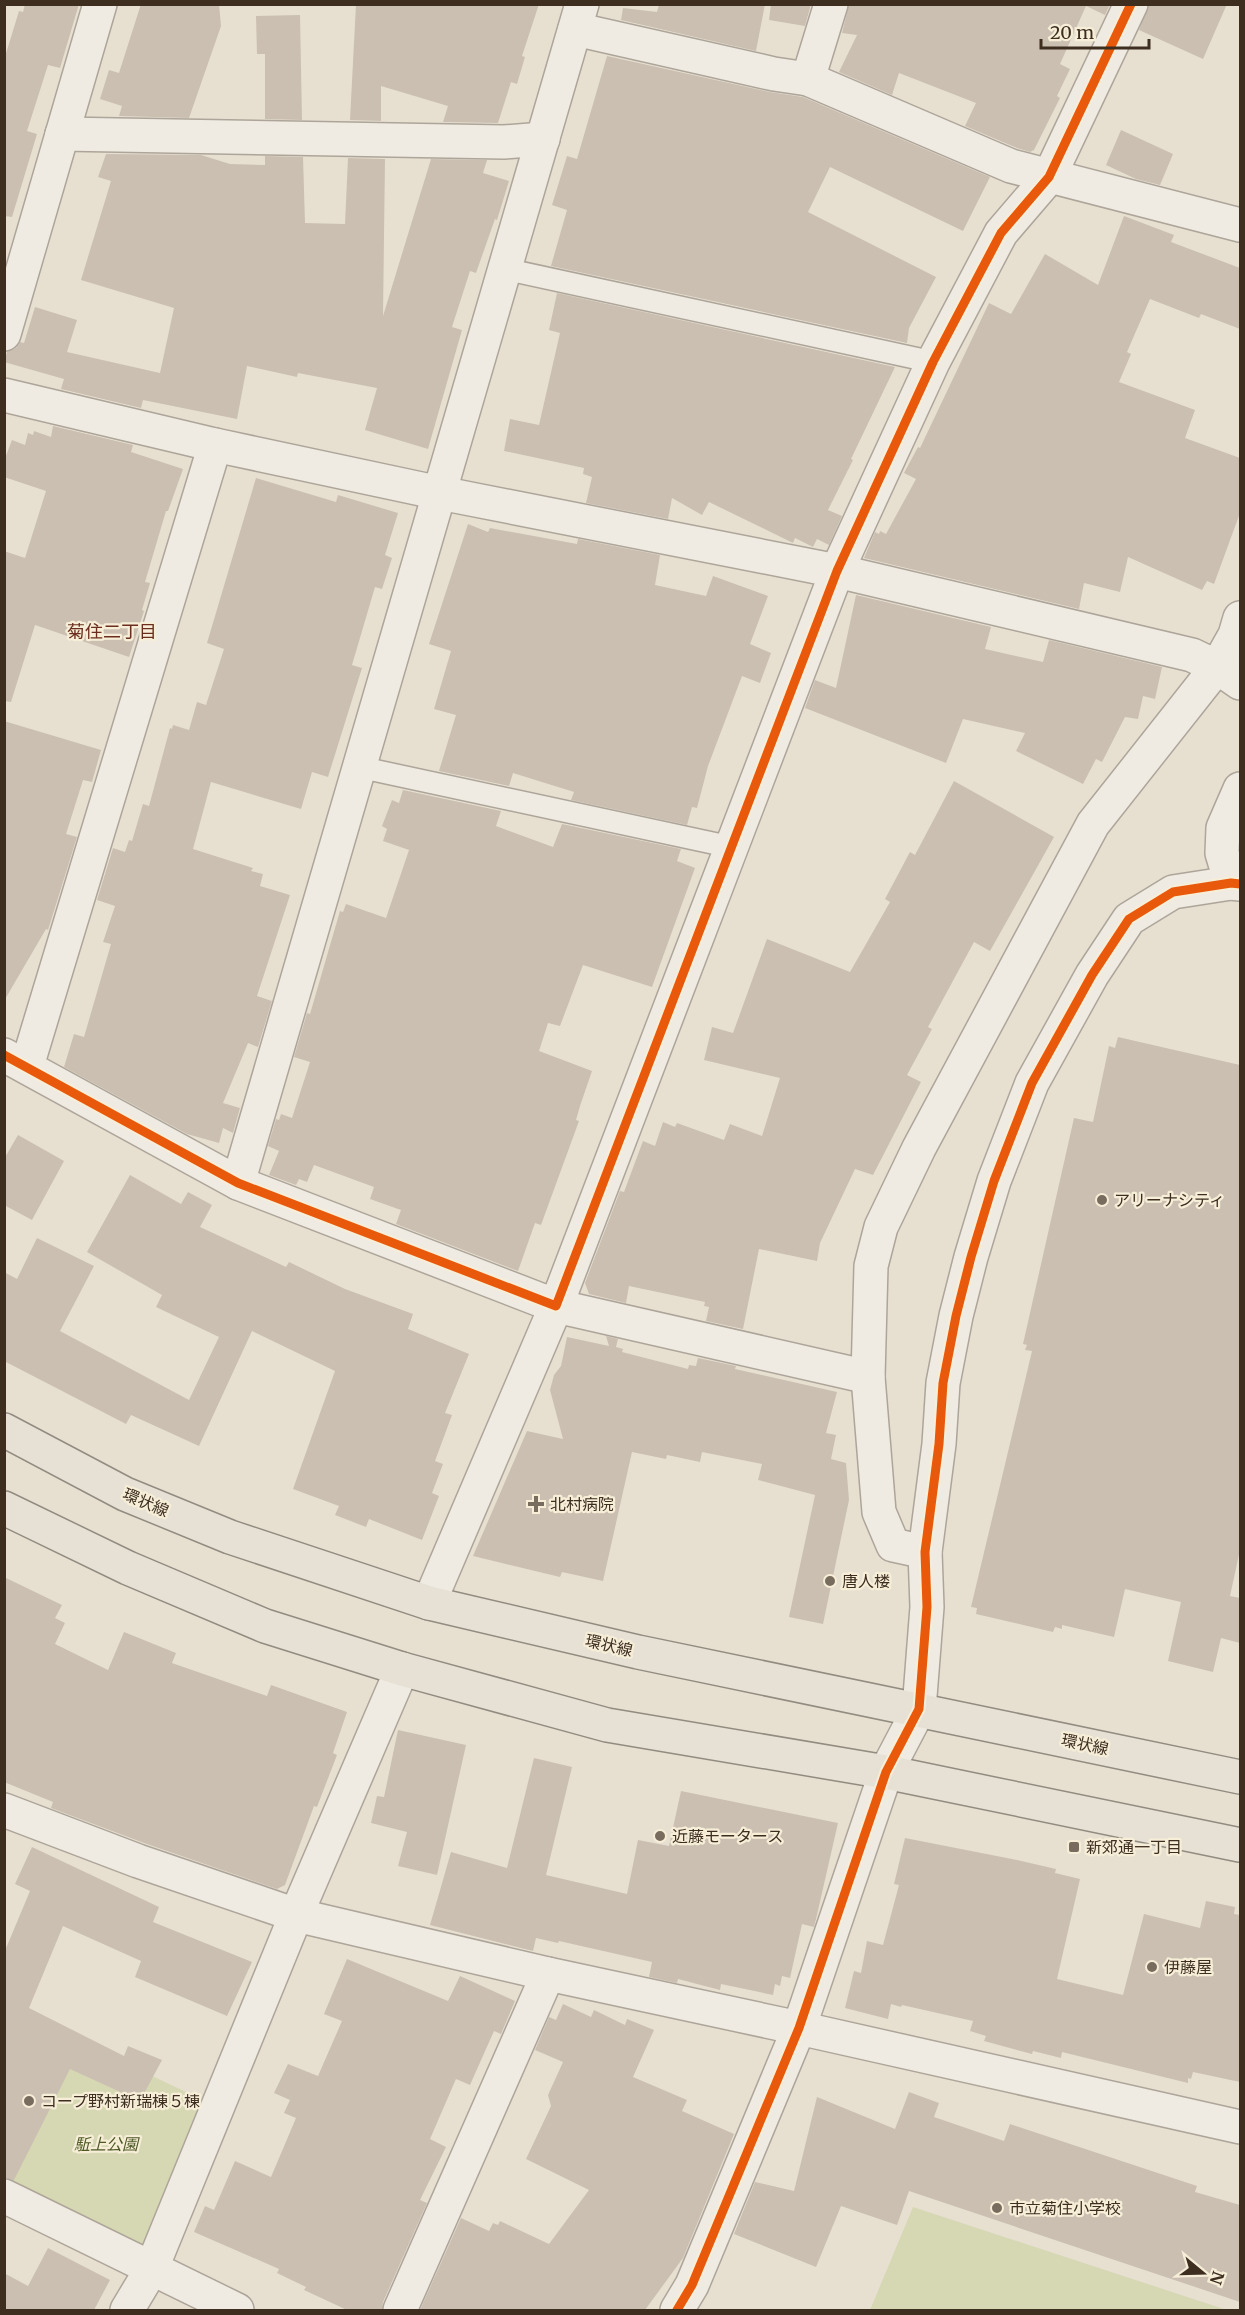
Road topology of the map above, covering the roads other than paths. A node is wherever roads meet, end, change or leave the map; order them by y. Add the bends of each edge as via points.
1 (100, 4) edge
2 (831, 4) edge
3 (1131, 4) edge
4 (579, 17) edge
5 (808, 79) junction
6 (62, 134) junction
7 (543, 139) junction
8 (1049, 177) junction
9 (1240, 225) edge
10 (505, 269) junction
11 (4, 334) edge
12 (933, 362) junction
13 (4, 395) edge
14 (215, 445) junction
15 (440, 492) junction
16 (837, 571) junction
17 (1240, 618) edge
18 (1229, 675) edge
19 (359, 767) junction
20 (1240, 789) edge
21 (731, 848) junction
22 (1235, 884) edge
23 (16, 1060) edge
24 (238, 1183) junction
25 (556, 1306) junction
26 (868, 1377) junction
27 (4, 1430) edge
28 (4, 1508) edge
29 (925, 1552) junction
30 (429, 1603) junction
31 (402, 1669) junction
32 (920, 1709) junction
33 (886, 1772) junction
34 (1240, 1777) edge
35 (4, 1810) edge
36 (1240, 1845) edge
37 (296, 1915) junction
38 (548, 1974) junction
39 (799, 2028) junction
40 (1240, 2127) edge
41 (4, 2196) edge
42 (151, 2270) junction
43 (128, 2310) edge
44 (237, 2310) edge
45 (400, 2310) edge
46 (677, 2310) edge

1 - 6 street
2 - 5 street
3 - 8 street
4 - 5 street via 774,74
4 - 7 street
5 - 8 street via 1011,166
6 - 7 street via 504,142
6 - 11 street
7 - 10 street
8 - 9 street
8 - 12 street via 1001,233
10 - 12 lane
10 - 15 street
12 - 16 street
13 - 14 street
14 - 15 street
14 - 23 street
15 - 16 street
15 - 19 street
16 - 18 street via 1192,655
16 - 21 street
17 - 18 street
18 - 26 street via 1093,824 919,1148 880,1227 871,1266
19 - 21 lane
19 - 24 street
20 - 22 street via 1223,828 1222,853
21 - 25 street
22 - 29 street via 1173,892 1129,919 1092,975 1032,1083 994,1180 956,1316 943,1383
23 - 24 street
24 - 25 street
25 - 26 street
25 - 30 street
26 - 29 street via 879,1512 893,1545
27 - 30 main road, 環状線 via 125,1494 230,1537
28 - 31 main road via 128,1568 265,1626
29 - 32 street via 927,1607
30 - 32 main road, 環状線 via 638,1652
31 - 33 main road via 607,1725
31 - 37 street
32 - 33 street
32 - 34 main road, 環状線
33 - 36 main road
33 - 39 street
35 - 37 street
37 - 38 street
37 - 42 street
38 - 39 street
38 - 45 street
39 - 40 street
39 - 46 street via 693,2285
41 - 42 street
42 - 43 street
42 - 44 street

